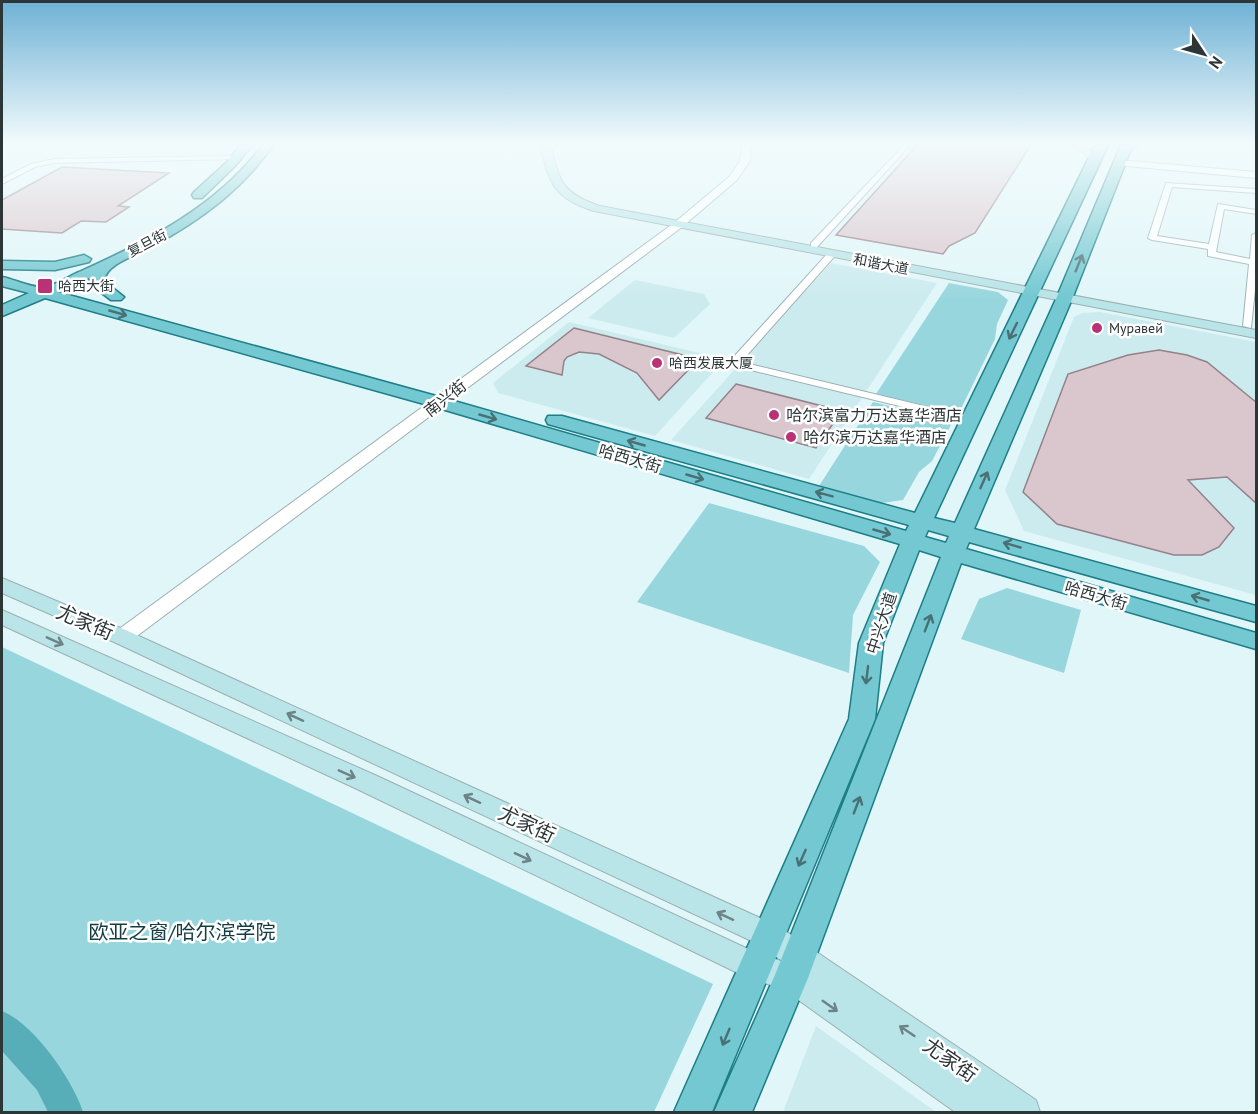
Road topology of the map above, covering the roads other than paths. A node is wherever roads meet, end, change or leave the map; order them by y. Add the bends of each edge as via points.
1 (196, 195) edge
2 (220, 195) edge
3 (566, 195) edge
4 (581, 195) edge
5 (703, 195) edge
6 (711, 195) edge
7 (861, 195) edge
8 (1078, 195) edge
9 (1106, 195) edge
10 (1166, 195) edge
11 (191, 199) dead end
12 (1257, 212) edge
13 (674, 222) junction
14 (1257, 235) edge
15 (814, 245) junction
16 (1213, 247) junction
17 (831, 255) junction
18 (95, 259) junction
19 (1254, 262) junction
20 (2, 270) edge
21 (65, 282) junction
22 (45, 284) junction
23 (21, 286) junction
24 (1033, 289) junction
25 (2, 294) edge
26 (1066, 295) junction
27 (116, 297) junction
28 (81, 302) junction
29 (2, 312) edge
30 (1254, 329) edge
31 (444, 396) junction
32 (970, 420) junction
33 (917, 531) junction
34 (958, 543) junction
35 (2, 585) edge
36 (1257, 614) edge
37 (2, 616) edge
38 (118, 636) junction
39 (1257, 641) edge
40 (768, 935) junction
41 (756, 967) junction
42 (795, 968) junction
43 (693, 1113) edge
44 (733, 1113) edge
45 (982, 1113) edge
46 (1024, 1113) edge

1 - 11 main road
2 - 18 main road, 复旦街 via 162,236
3 - 13 main road, 和谐大道 via 598,209
4 - 13 main road, 和谐大道 via 605,206
5 - 13 street, 南兴街
6 - 13 street, 南兴街
7 - 15 street
8 - 24 main road, 中兴大道
26 -> 9 main road
10 - 16 street via 1152,238
12 - 16 street via 1221,206
13 - 15 main road, 和谐大道
13 - 17 main road, 和谐大道
13 - 31 street, 南兴街
14 - 19 street
15 - 24 main road, 和谐大道
16 - 19 street via 1211,254
17 - 24 main road, 和谐大道
17 - 32 street via 734,363
18 - 20 main road
18 - 21 main road, 复旦街
18 - 22 main road, 复旦街
18 - 27 main road via 96,282
19 - 30 street
20 - 22 main road, 哈西大街
20 - 23 main road, 哈西大街
21 - 22 main road, 哈西大街
21 - 27 main road, 哈西大街
22 - 23 main road, 哈西大街
22 - 28 main road, 哈西大街
22 - 29 main road, 复旦街
23 - 25 main road
24 - 26 main road, 和谐大道
24 -> 32 main road, 中兴大道
26 - 30 main road, 和谐大道
34 -> 26 main road
27 - 31 main road, 哈西大街
28 - 29 main road via 40,304
28 -> 31 main road, 哈西大街
31 - 33 main road, 哈西大街
31 - 38 street, 南兴街
32 - 33 main road, 中兴大道
33 - 34 main road, 哈西大街
33 -> 40 main road, 中兴大道 via 871,643 862,719
36 -> 34 main road, 哈西大街
34 - 39 main road, 哈西大街
42 -> 34 main road
35 - 38 main road, 尤家街
37 -> 41 main road, 尤家街 via 366,782
40 -> 38 main road, 尤家街
40 - 41 main road, 中兴大道
40 - 42 main road, 尤家街
41 - 42 main road, 尤家街
41 -> 43 main road, 中兴大道
42 - 44 main road
42 -> 45 main road, 尤家街
46 -> 42 main road, 尤家街

